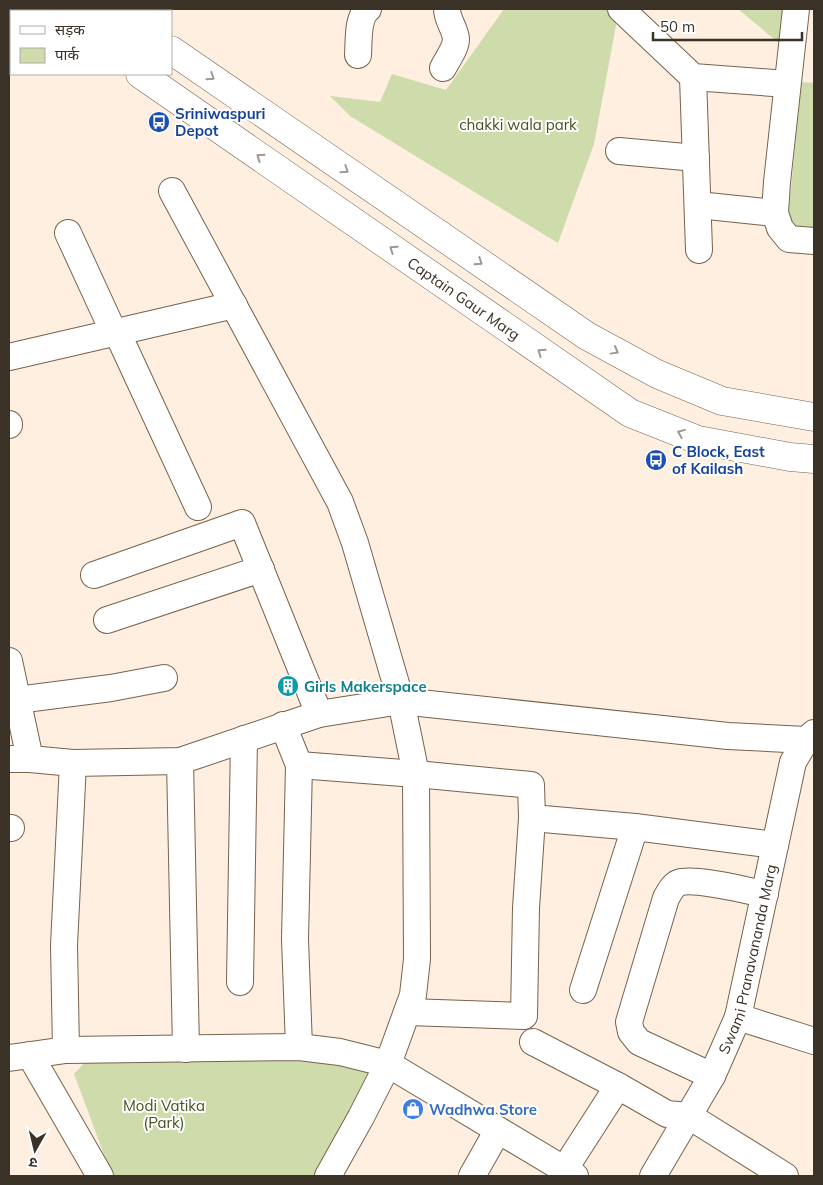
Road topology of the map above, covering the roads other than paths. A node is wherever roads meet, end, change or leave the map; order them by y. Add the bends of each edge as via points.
1 (368, 9) edge
2 (448, 9) edge
3 (621, 9) edge
4 (796, 9) edge
5 (172, 51) edge
6 (358, 55) dead end
7 (443, 68) dead end
8 (141, 75) edge
9 (693, 77) junction
10 (787, 84) junction
11 (619, 151) dead end
12 (696, 158) junction
13 (172, 191) dead end
14 (698, 205) junction
15 (775, 213) junction
16 (68, 233) dead end
17 (814, 241) edge
18 (699, 250) dead end
19 (234, 304) junction
20 (115, 332) junction
21 (9, 357) edge
22 (814, 418) edge
23 (814, 459) edge
24 (198, 507) dead end
25 (262, 569) junction
26 (94, 575) dead end
27 (107, 620) dead end
28 (9, 664) edge
29 (164, 678) dead end
30 (17, 700) junction
31 (401, 701) junction
32 (319, 714) junction
33 (283, 725) junction
34 (810, 737) edge
35 (244, 739) junction
36 (19, 759) edge
37 (180, 761) junction
38 (73, 762) junction
39 (299, 765) junction
40 (416, 774) junction
41 (532, 818) junction
42 (635, 827) junction
43 (775, 844) junction
44 (765, 894) junction
45 (240, 982) dead end
46 (583, 990) dead end
47 (408, 1012) junction
48 (738, 1018) junction
49 (814, 1041) edge
50 (533, 1042) dead end
51 (298, 1047) junction
52 (186, 1049) junction
53 (66, 1050) junction
54 (19, 1056) edge
55 (388, 1064) junction
56 (712, 1076) junction
57 (618, 1086) junction
58 (689, 1116) junction
59 (498, 1130) junction
60 (569, 1173) edge
61 (100, 1176) edge
62 (328, 1176) edge
63 (472, 1176) edge
64 (653, 1176) edge
65 (785, 1176) edge

1 - 6 street via 361,18
2 - 7 street via 447,17 456,41
3 - 9 street
4 - 10 street
5 -> 22 main road via 587,336 656,374 722,401
23 -> 8 main road, Captain Gaur Marg via 698,440 630,413
9 - 10 street
9 - 12 street
10 - 15 street
11 - 12 street
12 - 14 street
13 - 19 street
14 - 15 street
14 - 18 street
15 - 17 street via 780,228 790,239
16 - 20 street
19 - 20 street
19 - 31 street via 340,502 356,543
20 - 21 street
20 - 24 street
25 - 26 street via 242,523
25 - 27 street
25 - 32 street
28 - 30 street
29 - 30 street
30 - 36 street
31 - 32 street
31 - 34 street via 728,736
31 - 40 street
32 - 33 street
33 - 35 street
33 - 39 street
34 - 43 street, Swami Pranavananda Marg via 793,762
35 - 37 street
35 - 45 street
36 - 38 street
37 - 38 street
37 - 52 street
38 - 53 street via 64,944
39 - 40 street
39 - 51 street via 295,939
40 - 41 street via 531,785
40 - 47 street via 417,959
41 - 42 street
41 - 47 street via 524,1016
42 - 43 street
42 - 46 street
43 - 44 street, Swami Pranavananda Marg
44 - 48 street, Swami Pranavananda Marg
44 - 56 street via 693,881 678,883 672,888 666,898 629,1022 631,1032 639,1042
47 - 55 street
48 - 49 street
48 - 56 street, Swami Pranavananda Marg
50 - 57 street
51 - 52 street
51 - 55 street via 340,1052
52 - 53 street
53 - 54 street
54 - 61 street
55 - 59 street
55 - 62 street
56 - 58 street, Swami Pranavananda Marg
57 - 58 street via 667,1114
57 - 60 street
58 - 64 street, Swami Pranavananda Marg
58 - 65 street
59 - 60 street
59 - 63 street

